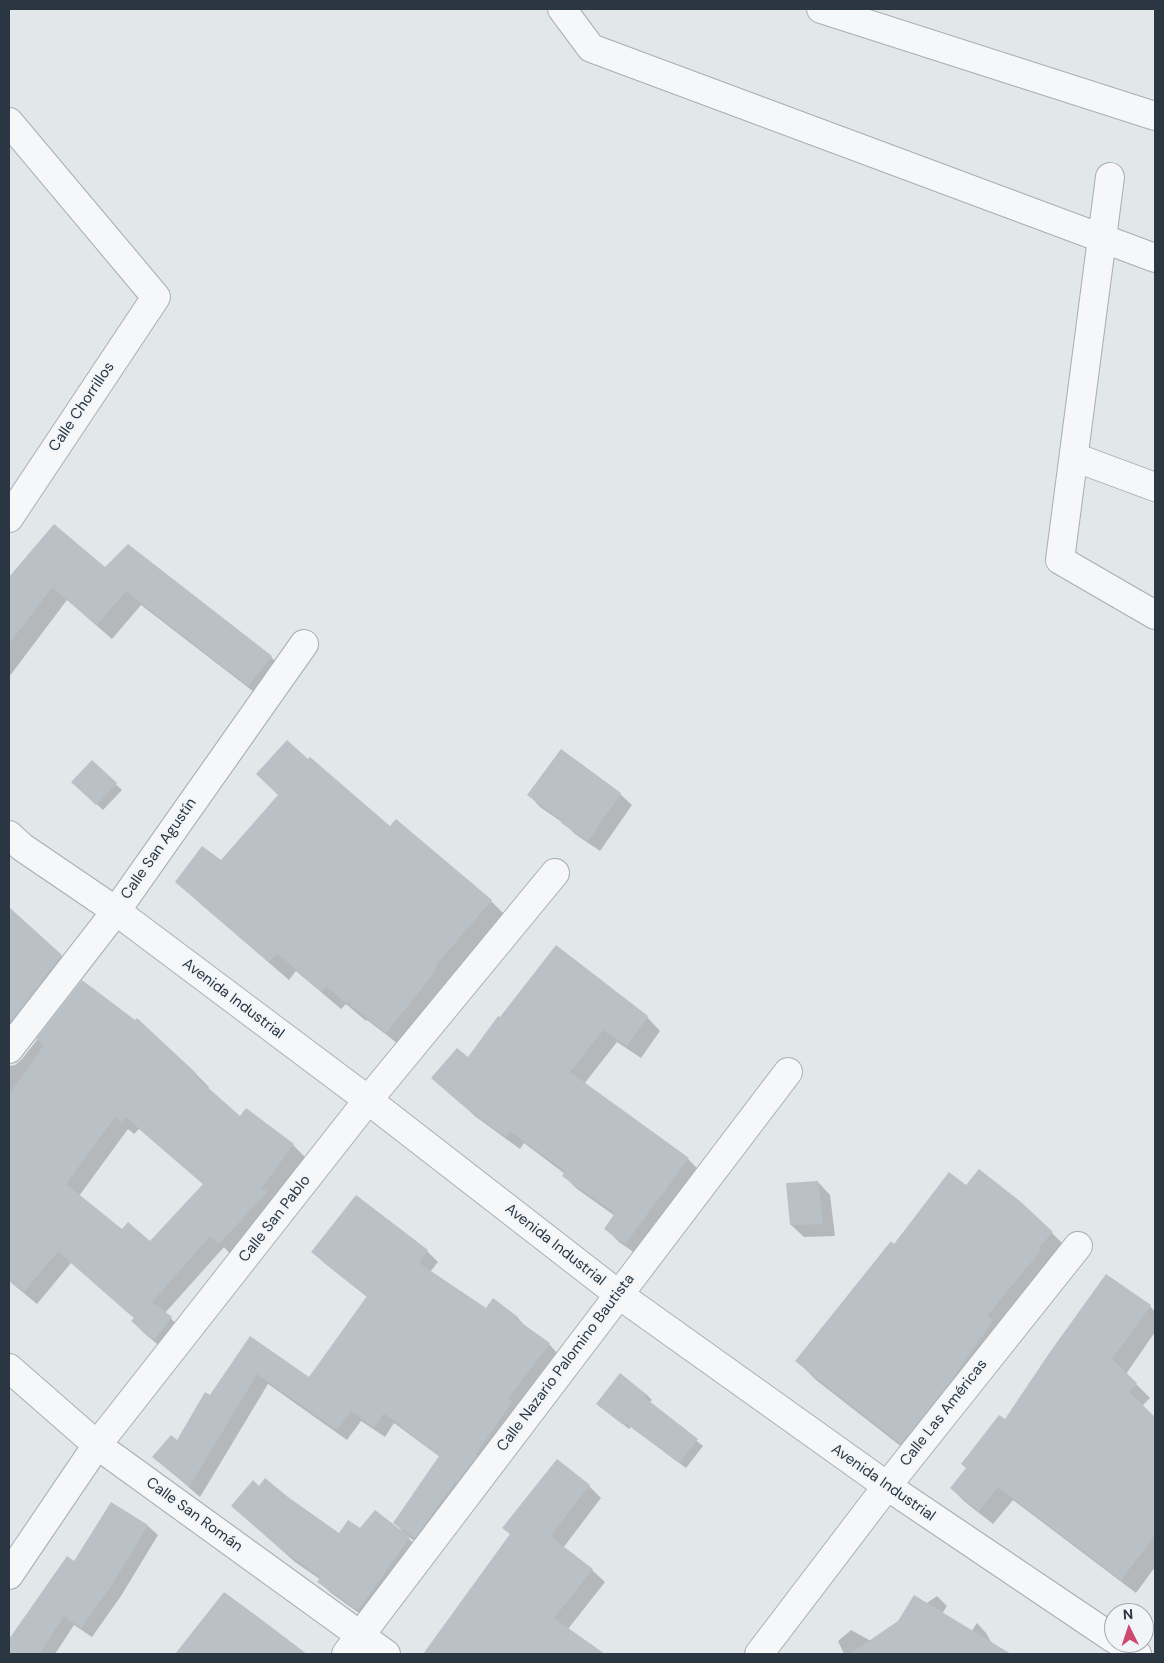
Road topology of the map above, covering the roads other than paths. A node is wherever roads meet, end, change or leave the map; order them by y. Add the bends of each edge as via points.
1 (562, 9) edge
2 (821, 9) edge
3 (1155, 116) edge
4 (9, 122) edge
5 (1110, 177) dead end
6 (1102, 238) junction
7 (1155, 258) edge
8 (1074, 457) junction
9 (1155, 487) edge
10 (9, 518) edge
11 (1155, 615) edge
12 (304, 644) dead end
13 (9, 835) edge
14 (555, 873) dead end
15 (116, 911) junction
16 (9, 1049) edge
17 (788, 1072) dead end
18 (368, 1100) junction
19 (1078, 1246) dead end
20 (618, 1294) junction
21 (9, 1368) edge
22 (97, 1444) junction
23 (887, 1486) junction
24 (9, 1575) edge
25 (1104, 1632) edge
26 (352, 1644) edge
27 (386, 1654) edge
28 (759, 1654) edge

1 - 6 street via 591,48
2 - 3 street
4 - 10 street, Calle Chorrillos via 156,297
5 - 6 street
6 - 7 street
6 - 8 street
8 - 9 street
8 - 11 street via 1060,560
12 - 15 street, Calle San Agustín
13 - 15 street, Avenida Industrial
14 - 18 street, Calle San Pablo
15 - 16 street, Calle San Agustín
15 - 18 street, Avenida Industrial
17 - 20 street, Calle Nazario Palomino Bautista
18 - 20 street, Avenida Industrial
18 - 22 street, Calle San Pablo
19 - 23 street, Calle Las Américas
20 - 23 street, Avenida Industrial
20 - 26 street, Calle Nazario Palomino Bautista
21 - 22 street, Calle San Román
22 - 24 street, Calle San Pablo
22 - 26 street, Calle San Román
23 - 25 street, Avenida Industrial
23 - 28 street, Calle Las Américas
26 - 27 street, Calle San Román

